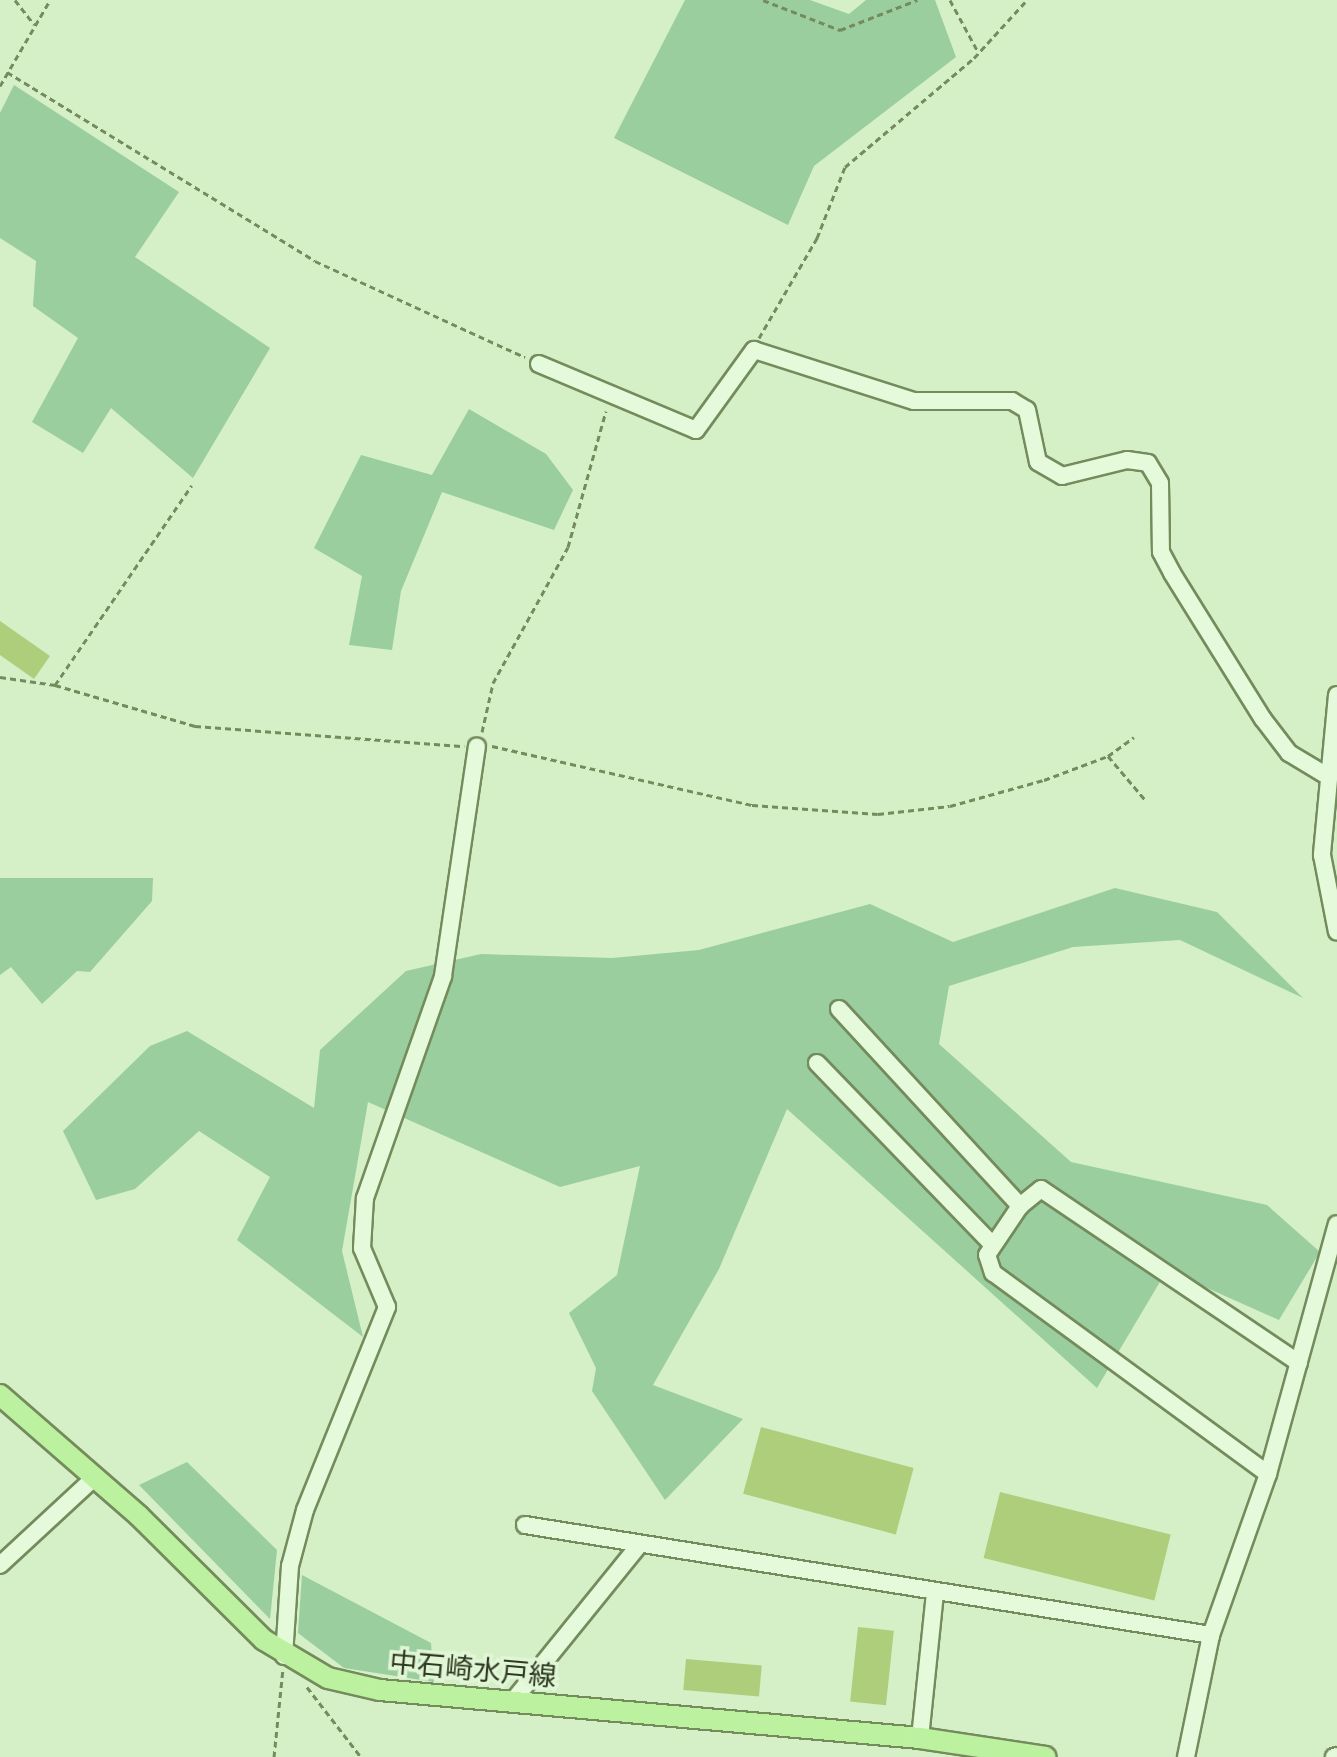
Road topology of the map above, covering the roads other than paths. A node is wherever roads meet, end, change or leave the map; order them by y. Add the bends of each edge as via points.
1 (539, 364) road end
2 (1337, 695) edge
3 (477, 747) road end
4 (1324, 774) junction
5 (1337, 932) edge
6 (839, 1009) dead end
7 (817, 1063) dead end
8 (1020, 1206) junction
9 (1337, 1224) edge
10 (992, 1244) junction
11 (1299, 1363) junction
12 (0, 1395) edge
13 (1268, 1474) junction
14 (95, 1477) junction
15 (525, 1525) dead end
16 (640, 1544) junction
17 (0, 1565) edge
18 (935, 1593) junction
19 (1211, 1635) junction
20 (293, 1661) junction
21 (512, 1702) junction
22 (920, 1738) junction
23 (1046, 1757) edge
24 (1186, 1757) edge

1 - 4 street via 696,430 754,350 914,401 1012,401 1027,410 1038,462 1062,476 1127,460 1148,463 1160,483 1161,552 1172,573 1263,719 1289,753
2 - 4 street
3 - 20 street via 443,976 365,1198 362,1248 387,1307 305,1510 290,1566
4 - 5 street via 1324,895
6 - 8 street
7 - 10 street
8 - 10 street
8 - 11 street via 1041,1189
9 - 11 street
10 - 13 street via 987,1264 993,1273
11 - 13 street
12 - 14 main road, 中石崎水戸線
13 - 19 street
14 - 17 street
14 - 20 main road, 中石崎水戸線
15 - 16 street
16 - 18 street
16 - 21 street
18 - 19 street
18 - 22 street
19 - 24 street
20 - 21 main road, 中石崎水戸線 via 380,1690
21 - 22 main road, 中石崎水戸線
22 - 23 main road, 中石崎水戸線

